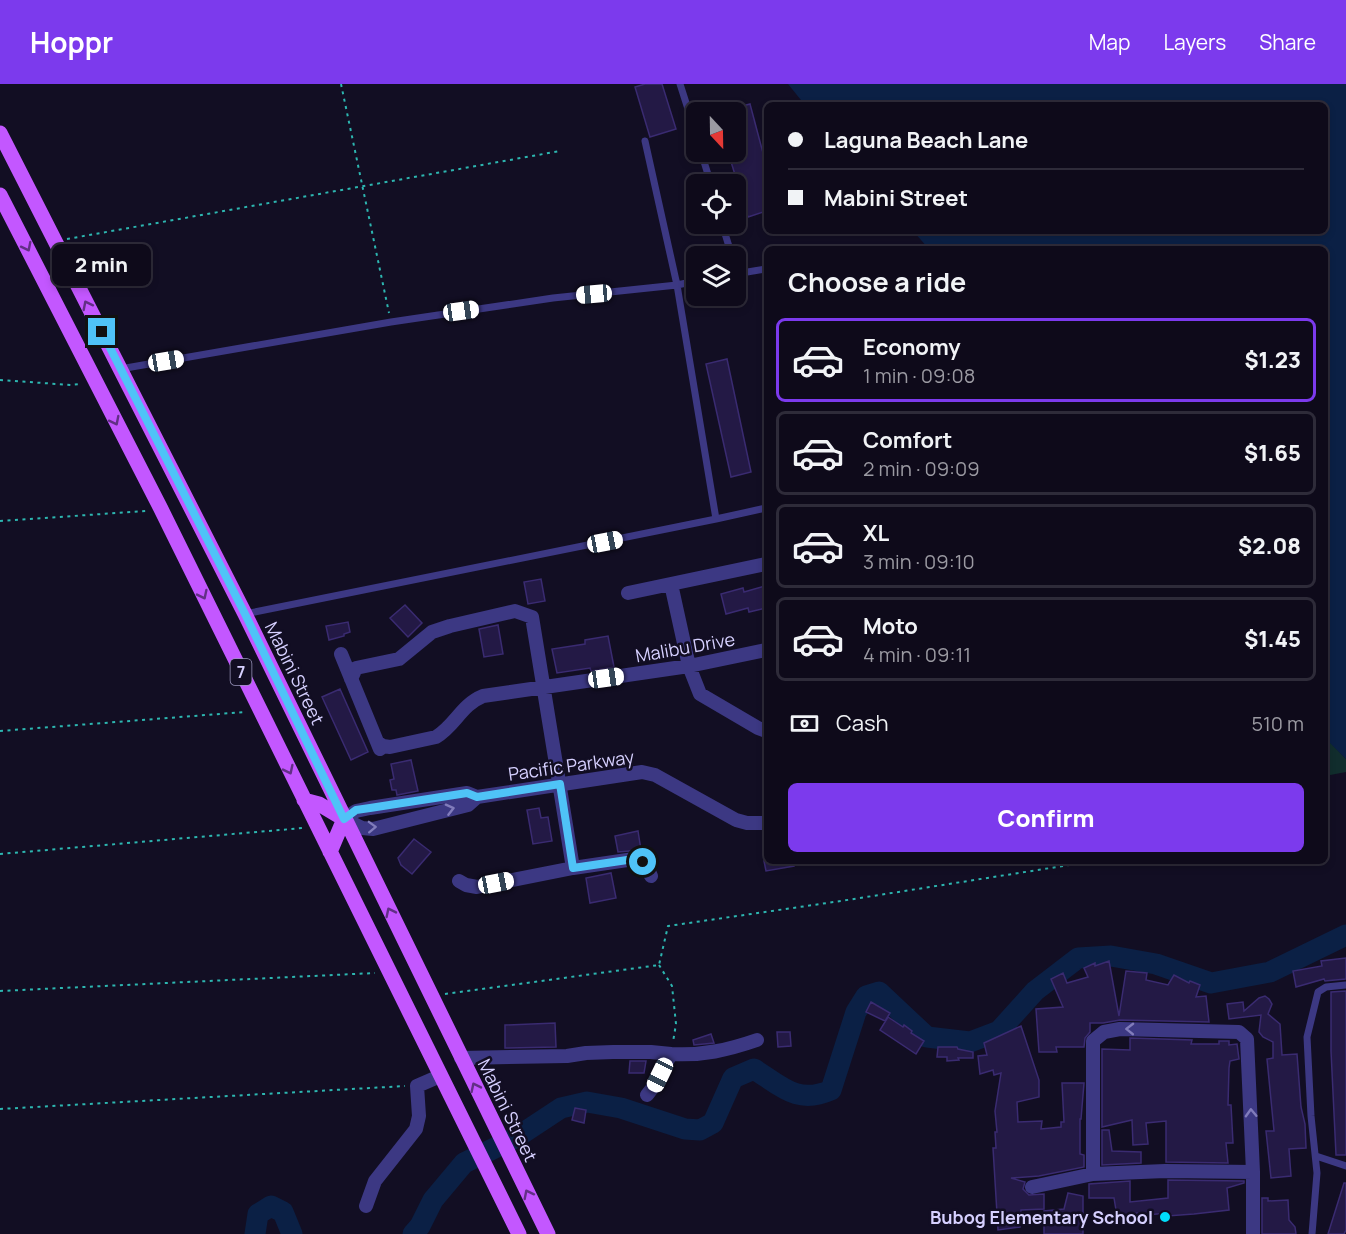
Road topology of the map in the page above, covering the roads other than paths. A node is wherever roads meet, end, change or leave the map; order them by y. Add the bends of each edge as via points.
1 (680, 84) edge
2 (686, 103) edge
3 (0, 133) edge
4 (645, 141) dead end
5 (0, 195) edge
6 (764, 269) edge
7 (746, 270) edge
8 (686, 283) edge
9 (677, 285) junction
10 (120, 369) junction
11 (764, 508) edge
12 (716, 519) junction
13 (764, 564) edge
14 (671, 584) junction
15 (627, 593) dead end
16 (245, 614) junction
17 (764, 650) edge
18 (341, 654) dead end
19 (689, 666) junction
20 (351, 678) junction
21 (543, 686) junction
22 (764, 730) edge
23 (560, 784) junction
24 (477, 797) junction
25 (304, 800) junction
26 (397, 804) junction
27 (344, 819) junction
28 (400, 822) junction
29 (764, 823) edge
30 (330, 852) junction
31 (573, 868) junction
32 (651, 876) dead end
33 (459, 881) dead end
34 (1346, 985) edge
35 (757, 1040) dead end
36 (671, 1054) junction
37 (461, 1058) junction
38 (440, 1076) junction
39 (647, 1095) dead end
40 (1316, 1156) junction
41 (1346, 1166) edge
42 (1253, 1172) junction
43 (1093, 1174) junction
44 (1032, 1187) dead end
45 (366, 1206) dead end
46 (515, 1233) edge
47 (548, 1234) edge
48 (1253, 1234) edge
49 (1312, 1234) edge

1 - 2 lane
10 -> 3 main road, Mabini Street / 7
4 - 9 lane
5 -> 25 main road, 7
6 - 7 lane
8 - 9 lane
9 - 10 lane via 553,298 391,322
9 - 12 lane
10 - 16 main road, Mabini Street / 7
11 - 12 lane
12 - 16 lane
13 - 14 street
14 - 15 street
14 - 19 street
16 - 27 main road, Mabini Street / 7
17 - 19 street, Malibu Drive
18 - 20 street
19 - 21 street, Malibu Drive
19 - 22 street via 700,694
20 - 21 street, Malibu Drive via 380,748 442,734 475,699
20 - 21 street via 356,668 399,659 432,632 515,611 532,617
21 - 23 street
23 - 24 street, Pacific Parkway
23 - 29 street, Pacific Parkway via 648,772 736,820
23 - 31 street
24 - 26 street, Pacific Parkway via 467,793
28 -> 24 street, Pacific Parkway via 468,805
25 - 27 main road
25 - 30 main road, 7
26 - 27 street, Pacific Parkway via 356,810
26 - 28 street
27 -> 28 street, Pacific Parkway via 373,829
27 - 30 main road
37 -> 27 main road, Mabini Street / 7
30 - 38 main road, 7
31 - 32 street via 634,859 643,862
31 - 33 street via 477,887
34 - 40 lane via 1317,992 1307,1036
35 - 36 street via 703,1054
36 - 37 street via 613,1052
36 - 39 street
47 -> 37 main road, Mabini Street / 7
38 - 45 street via 417,1086 416,1129 375,1181
38 - 46 main road, 7
40 - 41 lane
40 - 49 lane
42 - 43 street
42 -> 43 street via 1248,1039 1239,1032 1120,1029 1104,1032 1093,1041
42 - 48 street
43 - 44 street

